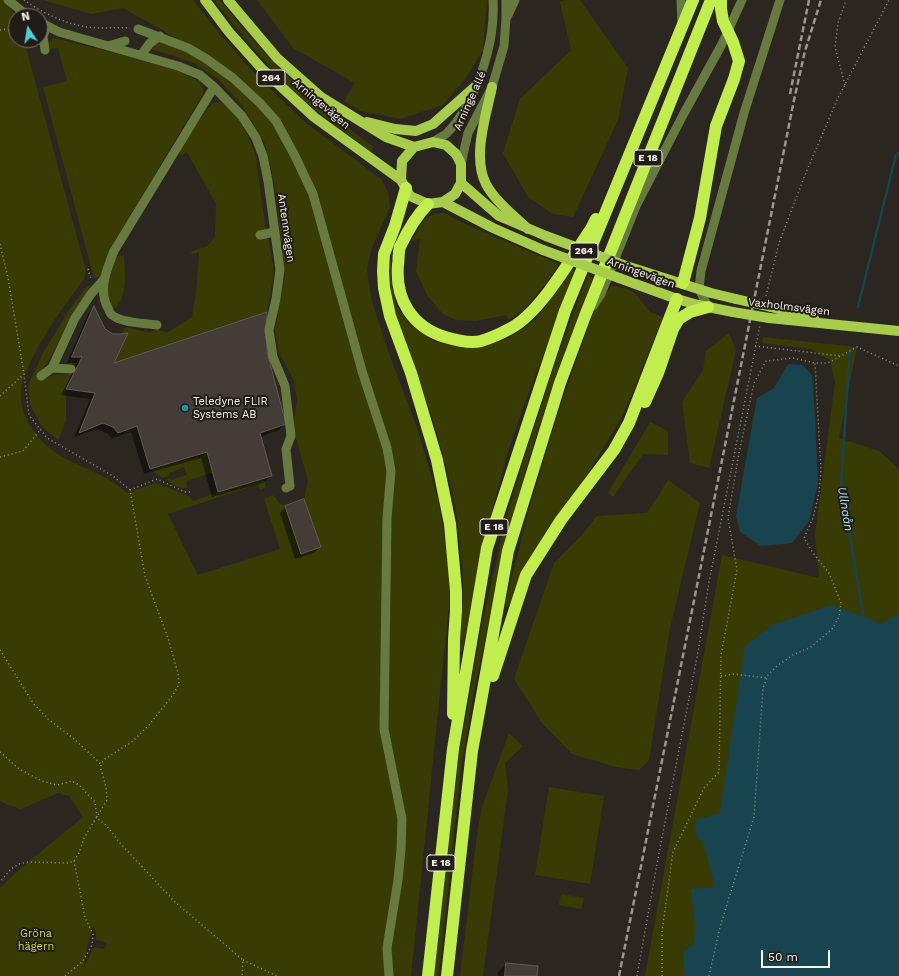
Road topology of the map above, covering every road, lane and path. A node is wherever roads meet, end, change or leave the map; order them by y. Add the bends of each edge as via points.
1 (8, 0) edge
2 (24, 0) edge
3 (205, 0) edge
4 (228, 0) edge
5 (493, 0) edge
6 (506, 0) edge
7 (515, 0) edge
8 (681, 0) edge
9 (693, 0) edge
10 (711, 0) edge
11 (721, 0) edge
12 (742, 0) edge
13 (780, 0) edge
14 (846, 0) edge
15 (890, 0) edge
16 (18, 8) edge
17 (506, 18) junction
18 (48, 26) edge
19 (682, 27) junction
20 (138, 29) joint
21 (728, 33) junction
22 (160, 36) junction
23 (125, 41) dead end
24 (108, 46) junction
25 (141, 55) junction
26 (477, 85) junction
27 (845, 85) junction
28 (214, 87) junction
29 (492, 87) junction
30 (357, 120) junction
31 (433, 142) junction
32 (634, 145) junction
33 (414, 147) junction
34 (461, 164) junction
35 (461, 182) junction
36 (403, 184) junction
37 (443, 202) junction
38 (428, 204) junction
39 (528, 229) junction
40 (274, 232) junction
41 (260, 235) dead end
42 (0, 244) edge
43 (88, 269) dead end
44 (105, 278) junction
45 (90, 279) dead end
46 (683, 283) junction
47 (699, 289) junction
48 (677, 299) junction
49 (768, 303) junction
50 (708, 307) junction
51 (585, 316) junction
52 (764, 320) junction
53 (157, 325) dead end
54 (845, 326) junction
55 (899, 331) edge
56 (755, 346) junction
57 (840, 356) junction
58 (815, 363) junction
59 (899, 366) edge
60 (52, 368) junction
61 (71, 369) dead end
62 (24, 374) junction
63 (41, 376) dead end
64 (0, 396) edge
65 (629, 423) junction
66 (41, 429) junction
67 (0, 457) edge
68 (286, 488) dead end
69 (130, 490) junction
70 (190, 492) dead end
71 (0, 650) edge
72 (720, 676) junction
73 (766, 678) junction
74 (453, 749) junction
75 (472, 751) junction
76 (0, 752) edge
77 (101, 764) junction
78 (97, 818) junction
79 (74, 861) junction
80 (0, 882) edge
81 (243, 960) junction
82 (65, 976) edge
83 (242, 976) edge
84 (277, 976) edge
85 (389, 976) edge
86 (428, 976) edge
87 (447, 976) edge
88 (637, 976) edge
89 (662, 976) edge
90 (709, 976) edge

1 - 16 street
2 - 20 path via 66,21 85,27
3 - 36 main road, Arningevägen / 264 via 262,70 314,117
4 - 30 main road, Arningevägen / 264 via 276,58 321,97
5 - 26 street, Arninge allé via 490,42
6 - 17 street, Arninge allé
7 - 17 street
8 - 19 street
9 - 19 highway, E 18
10 - 51 highway, E 18
11 - 21 highway via 723,21
12 - 21 street
13 - 47 street via 744,113 700,271
14 - 27 path via 838,23 835,47
15 - 27 path
17 - 29 street, Arninge allé via 504,46
18 - 24 street, Antennvägen
19 - 32 highway, E 18
20 - 22 street
21 - 46 highway via 739,61 716,126 700,218
21 - 51 street via 636,206 601,294
22 - 25 street via 150,43
22 - 85 street via 188,48 233,78 276,121 313,194 362,371 387,448 391,471 387,518 384,729 402,819 398,880 387,948
23 - 24 street
24 - 25 street, Antennvägen
25 - 28 street, Antennvägen via 200,75
26 - 30 main road via 433,124 416,131
26 - 31 street, Arninge allé via 461,116 446,133
27 - 49 path via 805,175 779,243
28 - 40 street, Antennvägen via 242,116 256,138 268,181
28 - 44 street via 114,250
29 - 34 street, Arninge allé via 468,133
29 - 39 main road via 481,138 480,163 486,184 501,204
30 - 33 main road, Arningevägen / 264 via 386,137
31 - 33 main road
31 - 34 main road via 446,145 456,154
32 - 38 highway via 591,229 532,312 512,328 479,342 457,341 432,333 417,322 401,295 397,279 400,248 419,213
32 - 74 highway, E 18 via 565,311 487,548
33 - 36 main road via 402,161
34 - 35 main road
35 - 37 main road via 455,194
35 - 39 main road, Arningevägen / 264 via 499,216
36 - 38 main road, Arningevägen / 264 via 410,196
36 - 74 highway via 395,226 384,254 384,288 390,316 411,372 437,460 450,524 456,597
37 - 38 main road
37 - 48 main road, Arningevägen / 264, bridge via 543,250
39 - 46 main road, Arningevägen / 264, bridge via 623,265
40 - 41 street
40 - 68 street, Antennvägen via 280,270 269,330 273,357 284,386 291,436 286,449 290,486
42 - 62 path
43 - 45 path
44 - 53 street via 103,290 106,305 112,315 124,320
44 - 60 street via 75,318
46 - 47 main road, Arningevägen
46 - 48 main road
47 - 49 main road, Arningevägen, bridge via 736,299
47 - 50 street
48 - 50 main road, Vaxholmsvägen
48 - 65 highway
49 - 54 main road, Arningevägen
50 - 52 main road, Vaxholmsvägen, bridge
50 - 65 highway via 690,312 679,319 640,414
51 - 75 highway, E 18 via 560,383 508,551
52 - 54 main road, Vaxholmsvägen
52 - 56 path
54 - 55 main road, Vaxholmsvägen
56 - 57 path
56 - 88 path
57 - 58 path via 828,362
57 - 59 path via 856,348
58 - 72 path via 793,358 766,361 754,383 728,518 737,570 721,655
58 - 73 path via 821,471 813,518 804,538 834,584 841,602 839,617 832,629 811,648 776,666
60 - 61 street
60 - 63 street
62 - 64 path
62 - 66 path via 29,415
65 - 75 highway via 614,450 561,520 526,576 497,660
66 - 67 path via 23,452
66 - 69 path via 47,438 113,476
69 - 70 path via 157,479
69 - 77 path via 145,576 168,638 178,673 178,684 173,695 149,725 133,741
71 - 77 path via 33,703
72 - 73 path via 746,674
72 - 89 path via 719,772 704,788 673,852 662,932
73 - 90 path via 763,688 754,817 720,927
74 - 86 highway, E 18
75 - 87 highway, E 18
76 - 78 path via 19,769 42,780 57,785 72,781 79,785 95,802
77 - 78 path via 107,795
78 - 79 path via 84,838
78 - 81 path via 175,902
79 - 80 path via 19,864
79 - 82 path via 85,918 92,934 92,945 83,961
81 - 83 path
81 - 84 path

